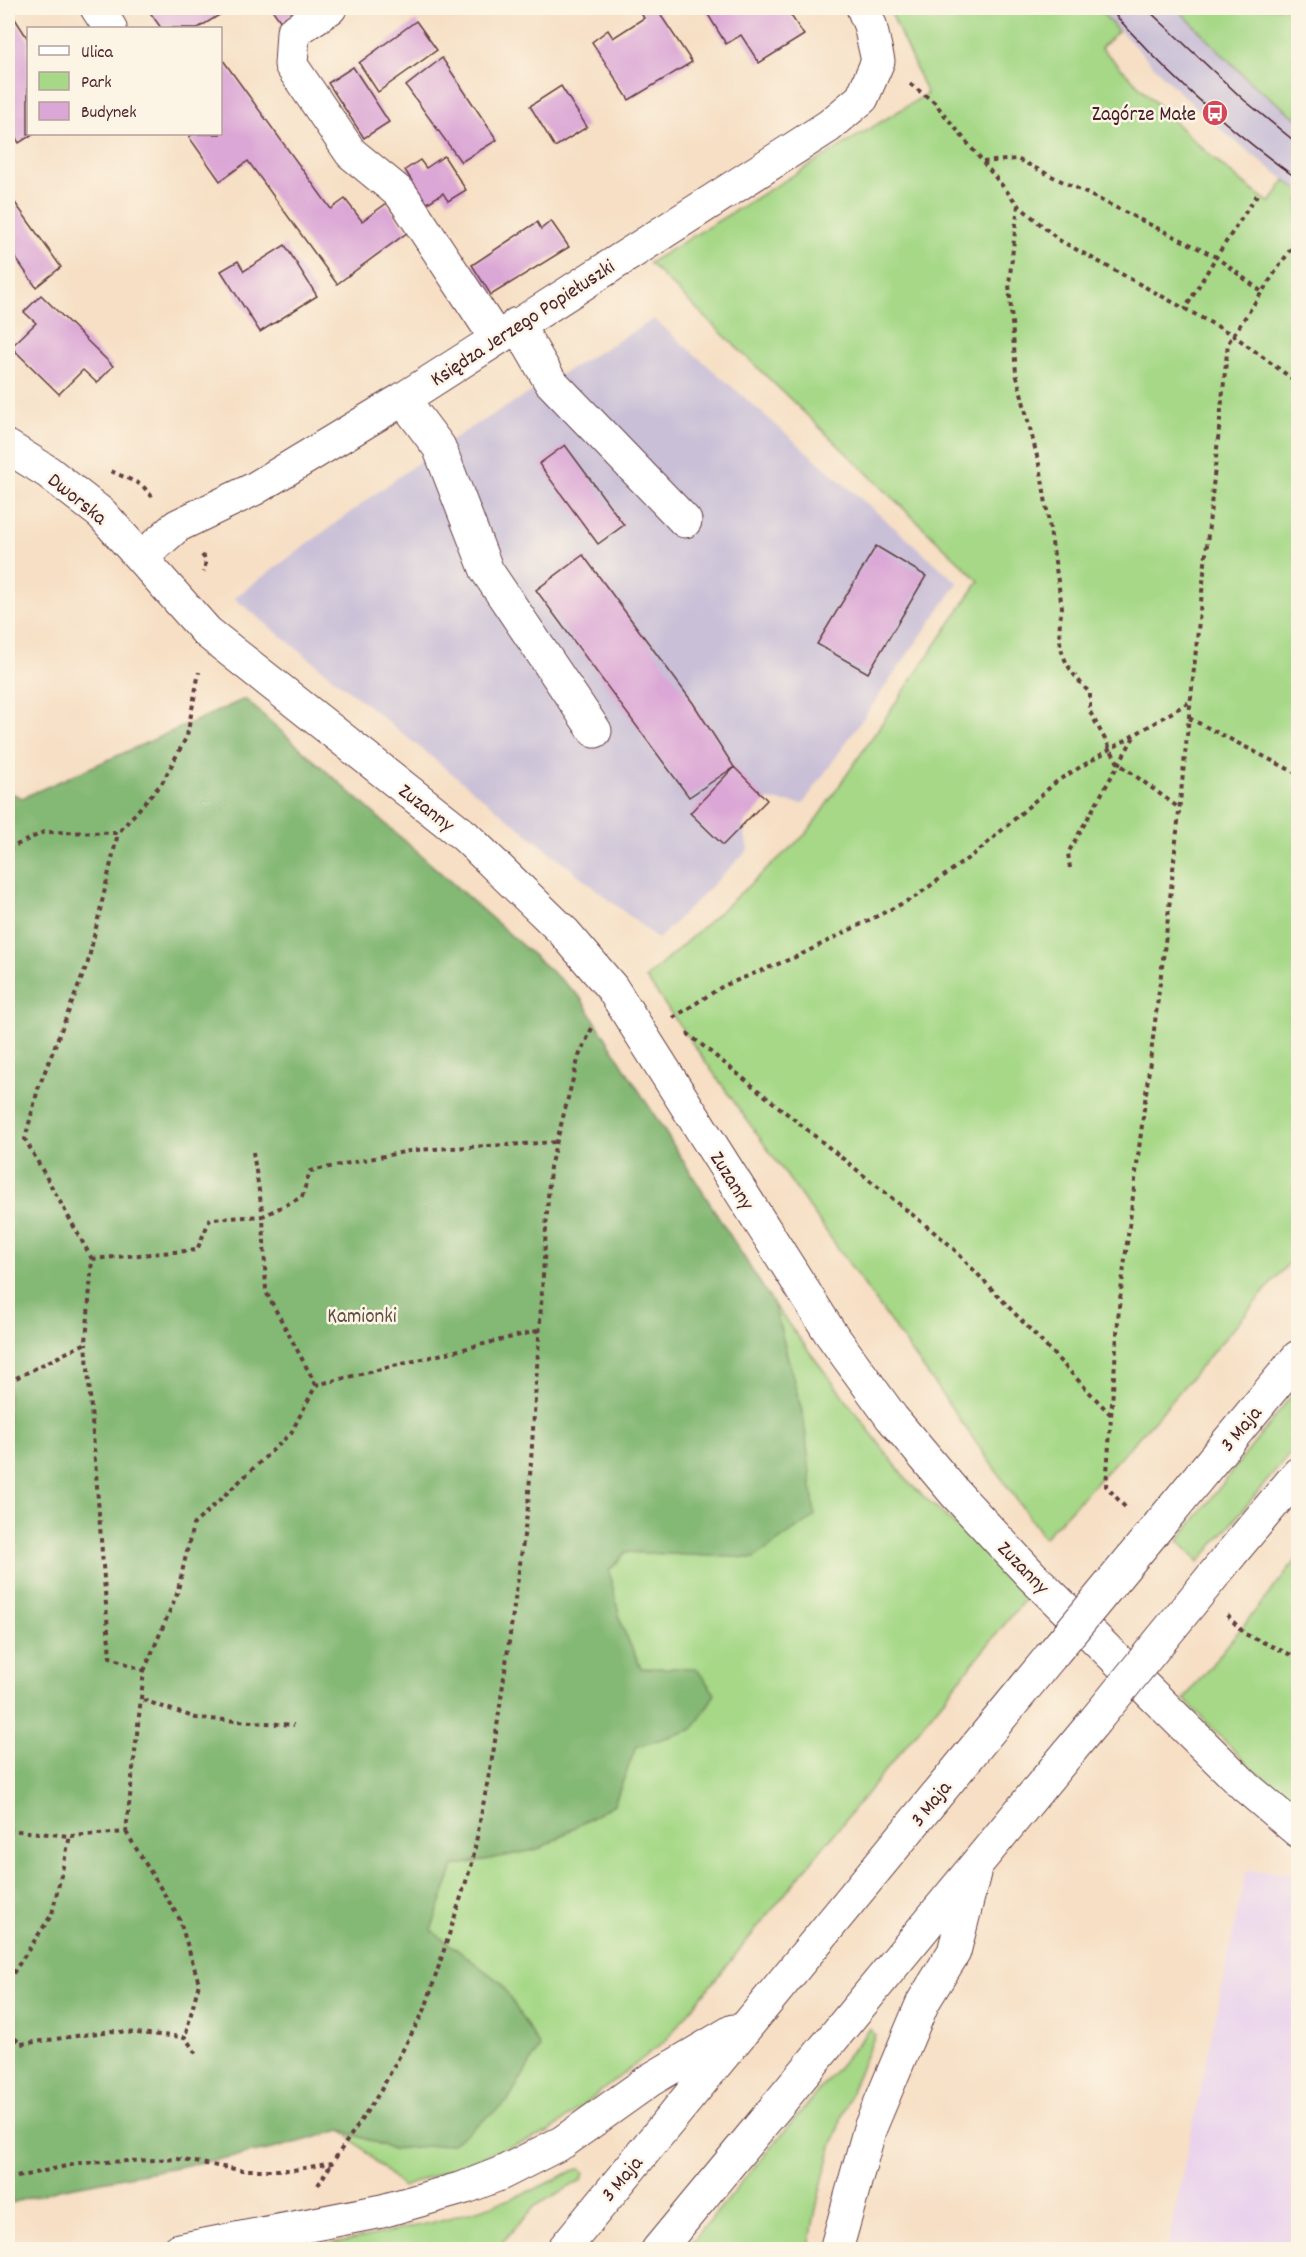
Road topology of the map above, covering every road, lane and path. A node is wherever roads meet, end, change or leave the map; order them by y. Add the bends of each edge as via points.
1 (97, 8) edge
2 (330, 8) edge
3 (863, 8) edge
4 (109, 27) edge
5 (878, 61) junction
6 (982, 162) junction
7 (1257, 195) dead end
8 (1018, 205) junction
9 (1299, 238) edge
10 (1216, 257) junction
11 (1262, 292) junction
12 (1185, 309) junction
13 (507, 331) junction
14 (1233, 335) junction
15 (1299, 383) edge
16 (403, 399) junction
17 (8, 447) edge
18 (685, 521) dead end
19 (142, 557) junction
20 (207, 632) junction
21 (1191, 700) junction
22 (1189, 718) junction
23 (595, 731) dead end
24 (1135, 735) junction
25 (1110, 750) junction
26 (1118, 763) junction
27 (1299, 774) edge
28 (1179, 808) junction
29 (118, 833) junction
30 (8, 849) edge
31 (1070, 868) dead end
32 (612, 988) junction
33 (557, 1142) junction
34 (253, 1152) dead end
35 (263, 1216) junction
36 (92, 1259) junction
37 (541, 1330) junction
38 (86, 1343) junction
39 (1299, 1357) edge
40 (8, 1382) edge
41 (316, 1385) junction
42 (1111, 1415) junction
43 (1299, 1474) edge
44 (1145, 1518) junction
45 (1220, 1608) dead end
46 (1299, 1658) edge
47 (144, 1671) junction
48 (143, 1700) junction
49 (294, 1725) dead end
50 (8, 1830) edge
51 (1299, 1830) edge
52 (126, 1832) junction
53 (70, 1836) junction
54 (976, 1866) junction
55 (8, 1981) edge
56 (754, 2019) junction
57 (8, 2032) edge
58 (185, 2037) junction
59 (197, 2055) dead end
60 (8, 2179) edge
61 (179, 2250) edge
62 (563, 2250) edge
63 (658, 2250) edge
64 (836, 2250) edge

1 - 4 main road
2 - 13 main road via 293,32 291,65 351,153 401,194
3 - 5 main road
5 - 6 path via 934,102
5 - 13 main road, Księdza Jerzego Popiełuszki via 862,98 829,126
6 - 8 path
6 - 10 path via 1017,159
7 - 10 path
8 - 12 path via 1059,240
8 - 25 path via 1009,285 1016,373 1041,472 1062,607 1061,650 1069,671 1090,693 1090,712
9 - 11 path
10 - 11 path
10 - 12 path
11 - 14 path
12 - 14 path
13 - 16 main road, Księdza Jerzego Popiełuszki
13 - 18 main road
14 - 15 path
14 - 21 path via 1228,343
16 - 19 main road, Księdza Jerzego Popiełuszki via 254,489 177,526
16 - 23 main road via 439,447 487,571
17 - 19 main road, Dworska via 102,514
19 - 20 main road, Zuzanny
20 - 29 path via 187,736 162,783
20 - 32 main road, Zuzanny via 465,836 526,894
21 - 22 path
21 - 24 path
22 - 27 path
22 - 28 path
24 - 25 path
24 - 26 path
25 - 26 path
25 - 42 path via 1057,781 982,848 915,897 798,956 723,986 670,1020 950,1245
26 - 28 path
26 - 31 path via 1068,853
28 - 42 path via 1119,1307
29 - 30 path via 44,832
29 - 36 path via 88,962 38,1089 25,1139
32 - 33 path via 579,1056
32 - 51 main road, Zuzanny via 829,1331 892,1418 1032,1576 1246,1787
33 - 35 path via 414,1150 310,1171 302,1197
33 - 37 path via 550,1167
34 - 35 path
35 - 36 path via 210,1219 197,1250
35 - 41 path via 266,1292
36 - 38 path
37 - 41 path
37 - 60 path via 528,1507 494,1748 472,1863 425,2009 380,2092 332,2163 293,2170 240,2170 178,2159 80,2163
38 - 40 path
38 - 47 path via 110,1658
39 - 44 main road, 3 Maja
41 - 47 path via 291,1433 193,1525 177,1594
42 - 44 path via 1106,1486
43 - 54 main road, bridge
44 - 56 main road, 3 Maja, bridge via 1050,1657
45 - 46 path via 1245,1634
47 - 48 path
48 - 49 path via 196,1718
48 - 52 path
50 - 53 path
52 - 53 path
52 - 58 path via 179,1918 199,1983
53 - 55 path via 52,1914
54 - 63 main road
54 - 64 main road via 954,1952 923,2002 870,2128
56 - 61 main road via 650,2080 563,2142 502,2173 382,2211
56 - 62 main road, 3 Maja
57 - 58 path via 21,2044 111,2031
58 - 59 path

